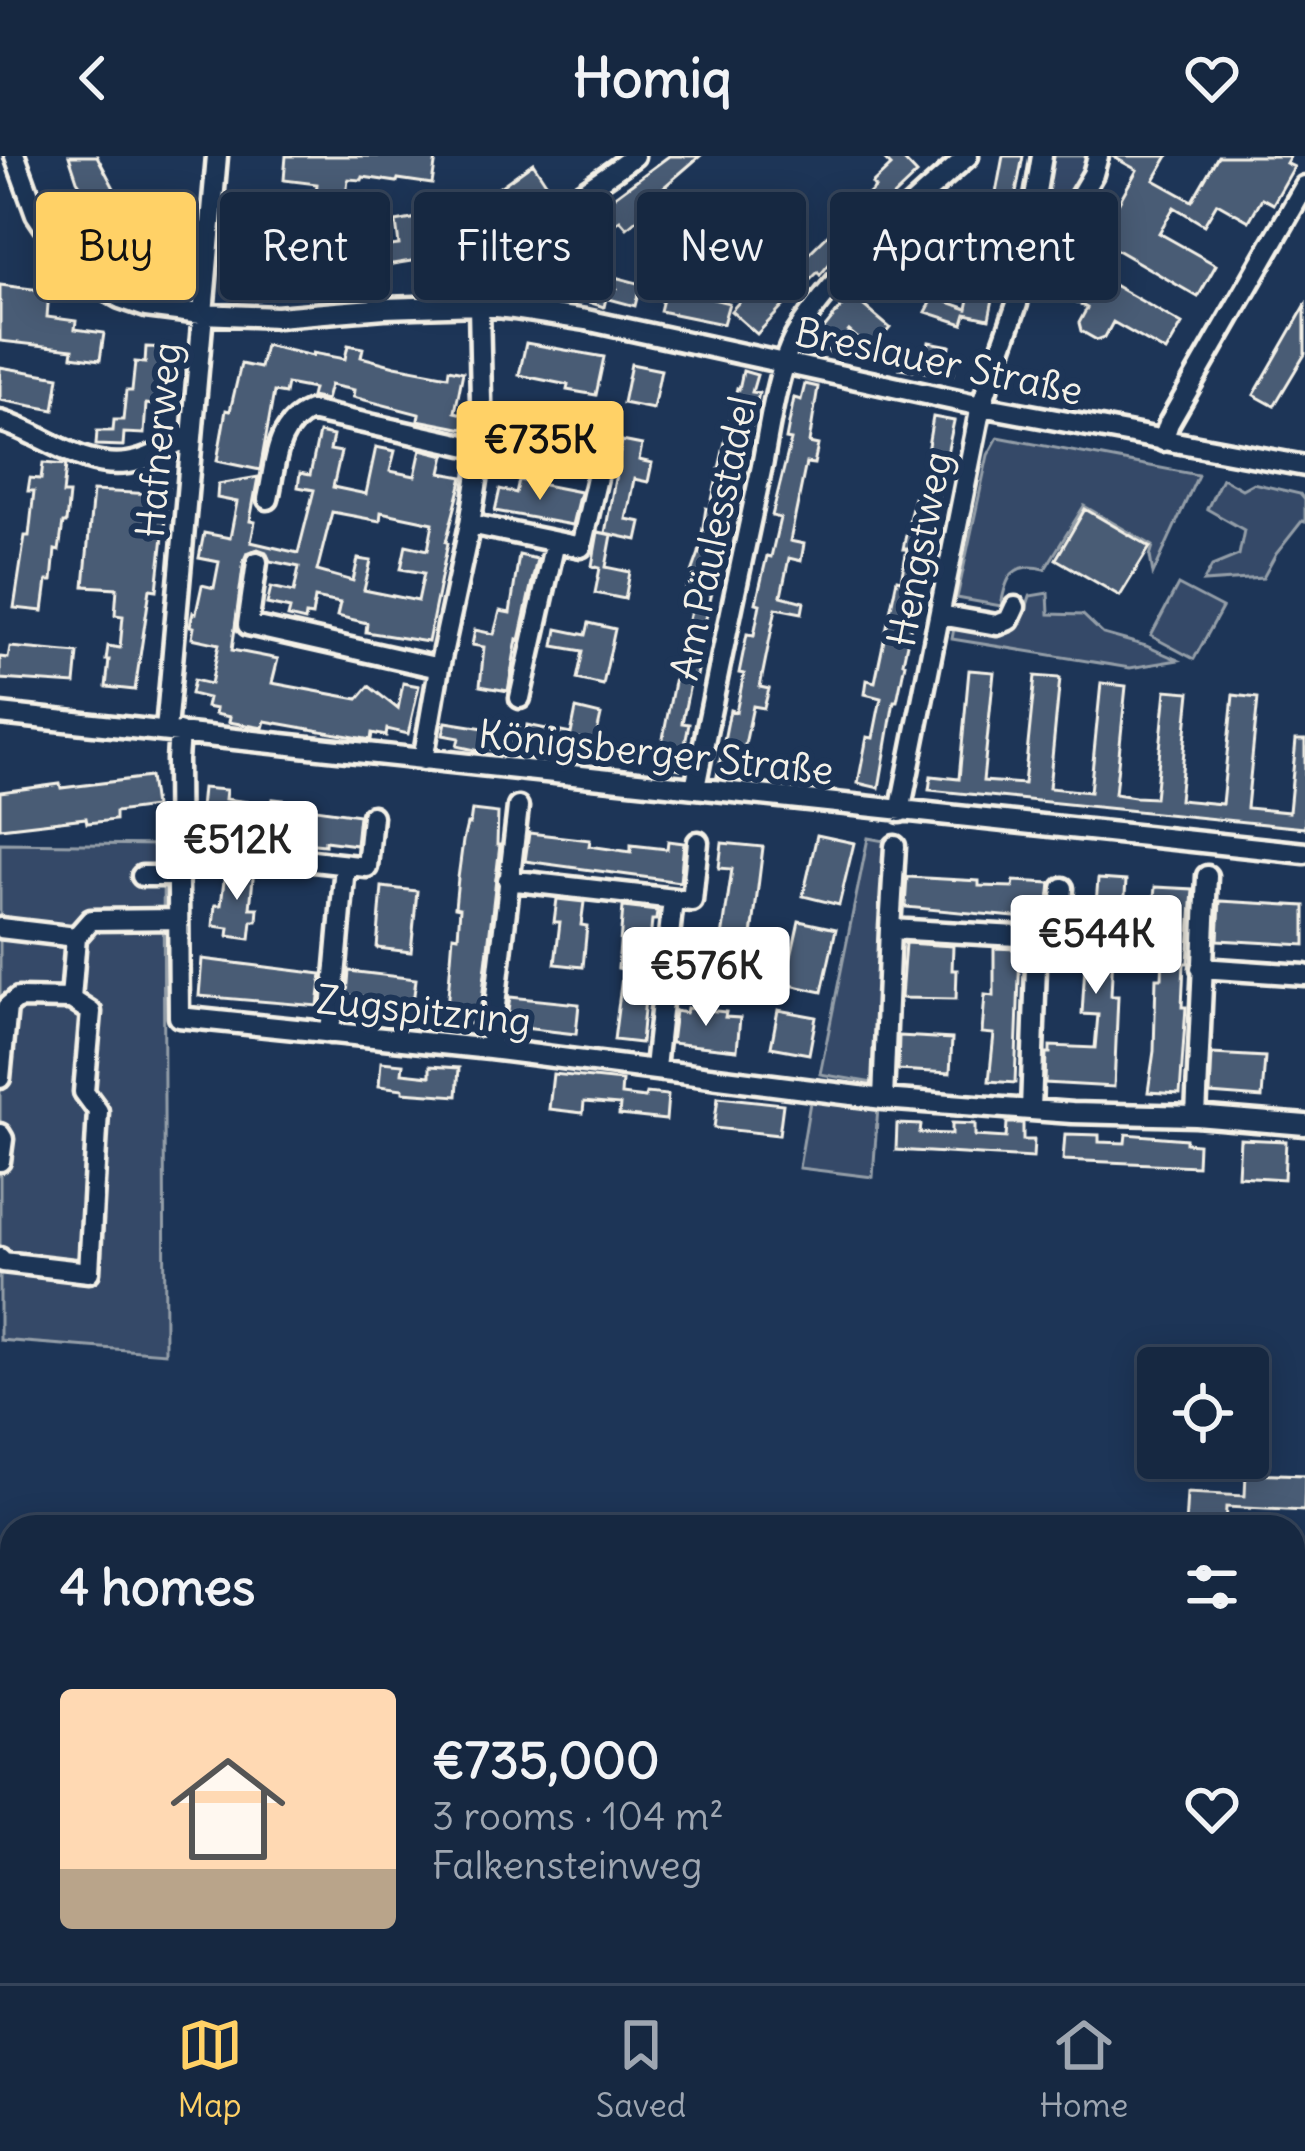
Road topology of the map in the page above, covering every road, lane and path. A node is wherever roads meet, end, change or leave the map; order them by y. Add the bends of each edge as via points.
1 (15, 156) edge
2 (217, 156) edge
3 (634, 156) edge
4 (968, 156) edge
5 (1042, 156) edge
6 (1098, 156) edge
7 (1305, 186) edge
8 (1017, 304) junction
9 (479, 305) junction
10 (201, 314) junction
11 (785, 363) junction
12 (981, 406) junction
13 (0, 421) edge
14 (191, 435) junction
15 (1163, 441) junction
16 (482, 449) junction
17 (1305, 466) edge
18 (598, 473) dead end
19 (268, 499) dead end
20 (470, 524) junction
21 (554, 542) junction
22 (257, 562) dead end
23 (1015, 607) dead end
24 (940, 615) junction
25 (439, 668) junction
26 (520, 698) dead end
27 (0, 714) edge
28 (172, 731) junction
29 (423, 760) junction
30 (695, 788) junction
31 (518, 807) dead end
32 (900, 812) junction
33 (371, 816) dead end
34 (698, 842) dead end
35 (895, 845) dead end
36 (178, 846) junction
37 (1305, 853) edge
38 (345, 866) junction
39 (142, 876) dead end
40 (178, 876) junction
41 (1207, 876) dead end
42 (508, 880) junction
43 (1063, 888) dead end
44 (673, 899) junction
45 (178, 919) junction
46 (0, 928) edge
47 (890, 929) junction
48 (76, 937) junction
49 (1037, 937) junction
50 (1201, 968) junction
51 (1305, 975) edge
52 (71, 999) junction
53 (330, 1033) junction
54 (490, 1049) junction
55 (655, 1068) junction
56 (0, 1078) edge
57 (883, 1099) junction
58 (1031, 1110) junction
59 (1196, 1116) junction
60 (1305, 1125) edge
61 (0, 1134) edge
62 (0, 1161) edge
63 (0, 1258) edge

1 - 10 street, Breslauer Straße via 46,233 87,277 134,303
2 - 10 street, Hafnerweg
3 - 9 street via 510,249
4 - 11 street, Am Päulesstadel via 825,296
5 - 8 street, Hengstweg
6 - 8 street, Hengstweg
7 - 15 street
8 - 12 street, Hengstweg
9 - 10 street, Breslauer Straße
9 - 11 street, Breslauer Straße
9 - 16 street
10 - 14 street, Hafnerweg
11 - 12 street, Breslauer Straße
11 - 30 street, Am Päulesstadel
12 - 15 street, Breslauer Straße
12 - 24 street, Hengstweg
13 - 14 street via 108,463 142,459
14 - 28 street, Hafnerweg
15 - 17 street, Breslauer Straße
16 - 19 street via 310,411 282,434
16 - 20 street
18 - 21 street via 580,548
20 - 21 street
20 - 25 street
21 - 26 street
22 - 25 street via 248,625
23 - 24 street via 997,625
24 - 32 street, Hengstweg
25 - 29 street
27 - 28 street, Königsberger Straße
28 - 29 street, Königsberger Straße
28 - 36 street, Zugspitzring
29 - 30 street, Königsberger Straße
30 - 32 street, Königsberger Straße
31 - 42 street
32 - 37 street, Königsberger Straße
33 - 38 street via 367,867
34 - 44 street via 692,901
35 - 47 street
36 - 38 street
36 - 40 street, Zugspitzring
38 - 53 street
39 - 40 street
40 - 45 street, Zugspitzring
41 - 50 street
42 - 44 street
42 - 54 street
43 - 49 street via 1059,938
44 - 55 street
45 - 48 street via 91,920
45 - 53 street, Zugspitzring via 173,1022
46 - 48 street
47 - 49 street
47 - 57 street
48 - 52 street
49 - 58 street
50 - 51 street
50 - 59 street
52 - 56 street via 18,998 7,1007
52 - 63 street via 91,1012 84,1092 98,1111 89,1272
53 - 54 street, Zugspitzring
54 - 55 street, Zugspitzring
55 - 57 street, Zugspitzring
57 - 58 street, Zugspitzring
58 - 59 street, Zugspitzring
59 - 60 street, Zugspitzring
61 - 62 street

